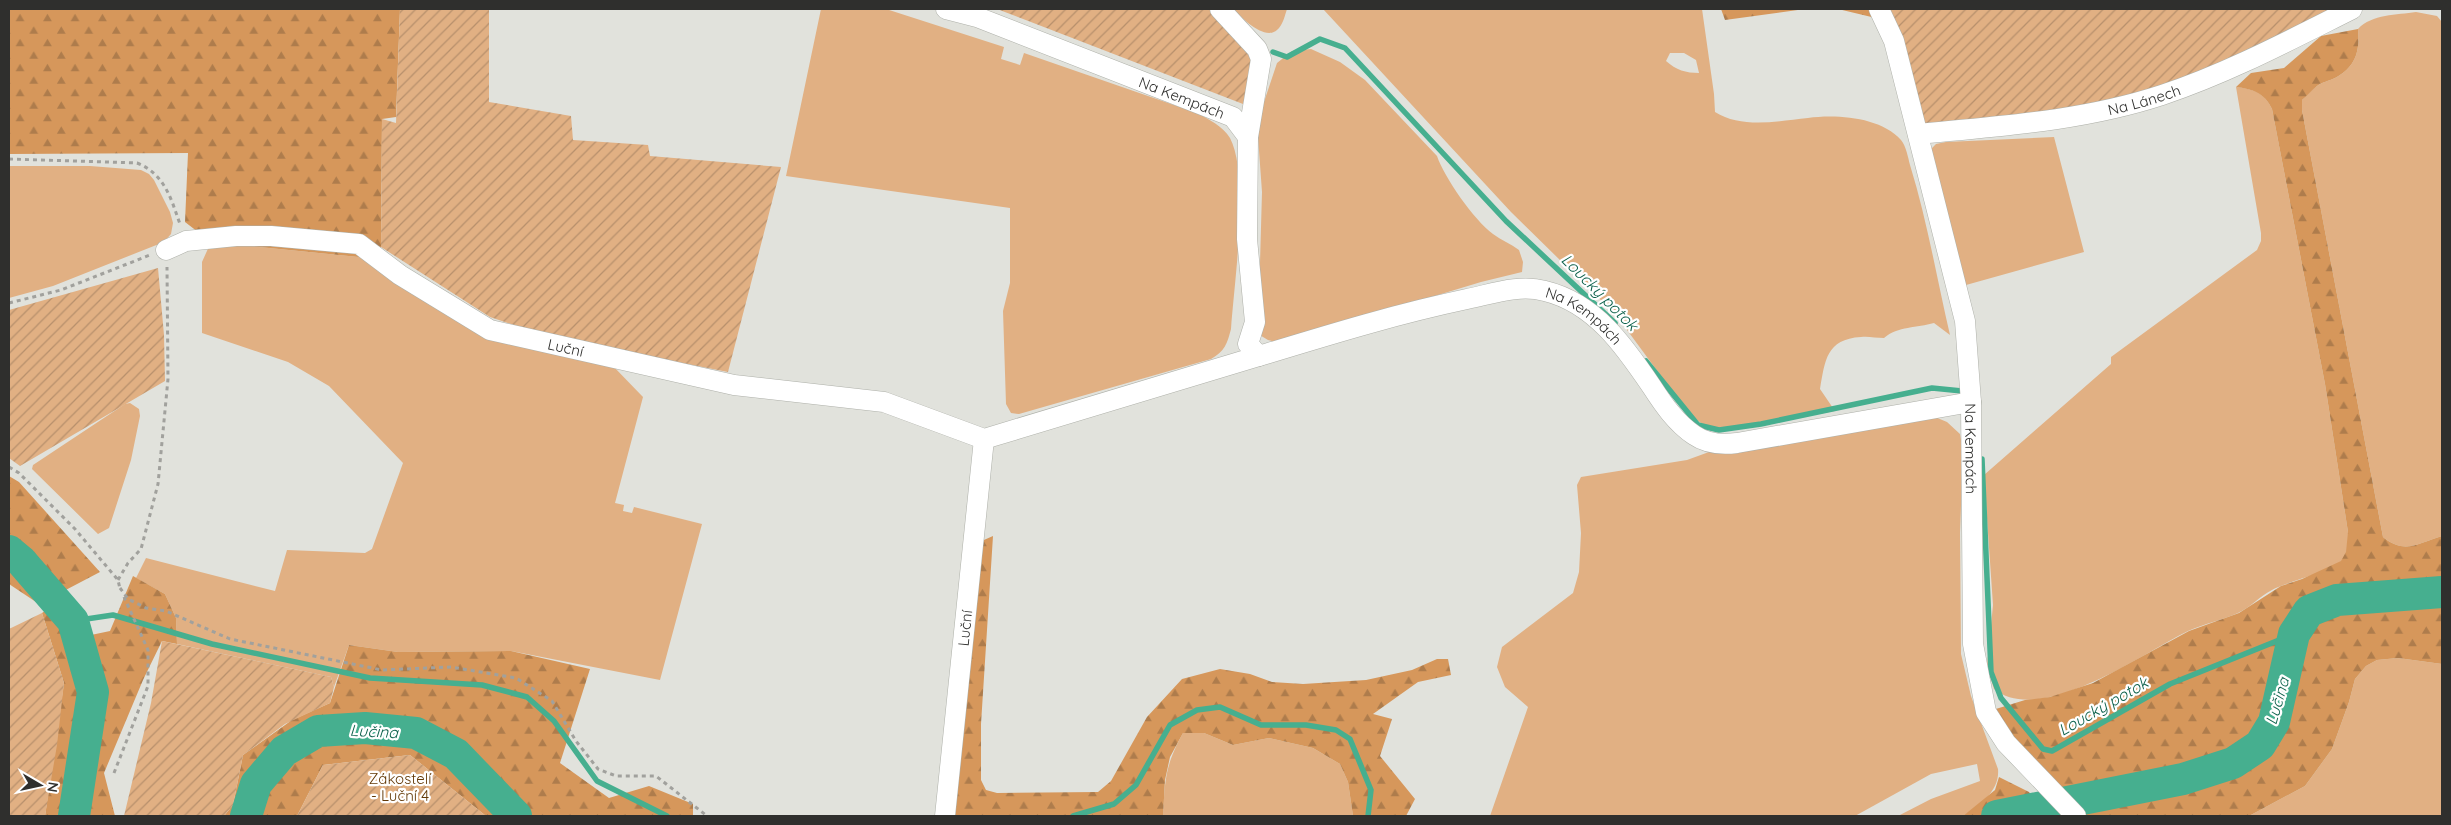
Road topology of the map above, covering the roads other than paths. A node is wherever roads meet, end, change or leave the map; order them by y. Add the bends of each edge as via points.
1 (946, 9) edge
2 (1220, 9) edge
3 (1879, 9) edge
4 (2352, 9) edge
5 (1918, 134) junction
6 (1248, 137) junction
7 (166, 250) road end
8 (1259, 356) junction
9 (1971, 402) junction
10 (984, 439) junction
11 (945, 816) edge
12 (2076, 816) edge

1 - 6 street, Na Kempách via 977,17 1233,117
2 - 6 street via 1257,49 1260,59
3 - 5 street via 1894,41
4 - 5 street, Na Lánech via 2260,55 2162,95 2056,121
5 - 9 street via 1965,321
6 - 8 street via 1247,239 1255,322 1248,344
7 - 10 street, Luční via 186,241 236,236 359,244 400,275 490,330 734,385 884,402
8 - 9 street, Na Kempách via 1410,311 1513,289 1544,290 1570,300 1590,313 1629,354 1665,406 1694,435 1722,445
8 - 10 street
9 - 12 street, Na Kempách via 1973,644 1986,712 2006,743
10 - 11 street, Luční

